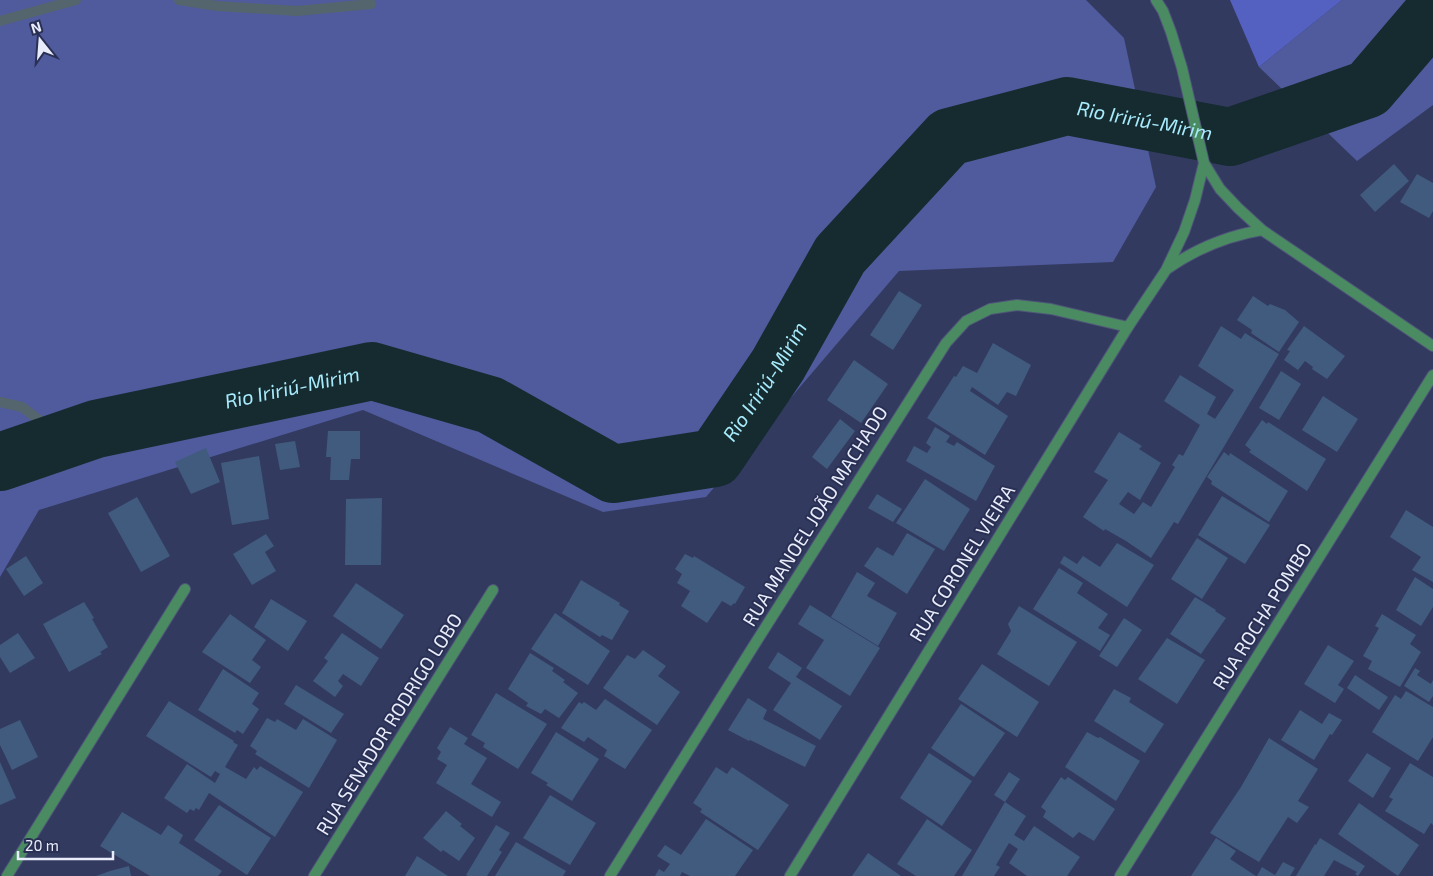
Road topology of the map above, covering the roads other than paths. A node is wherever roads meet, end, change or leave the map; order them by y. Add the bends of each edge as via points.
1 (1156, 0) edge
2 (1203, 159) junction
3 (1262, 230) junction
4 (1166, 270) junction
5 (1128, 327) junction
6 (1433, 346) edge
7 (1433, 375) edge
8 (185, 589) dead end
9 (493, 590) dead end
10 (6, 876) edge
11 (314, 876) edge
12 (610, 876) edge
13 (790, 876) edge
14 (1120, 876) edge

1 - 2 street via 1163,11 1182,68
2 - 3 street via 1220,188
2 - 4 street via 1195,200
3 - 4 street via 1221,239
3 - 6 street
4 - 5 street, RUA CORONEL VIEIRA
5 - 12 street, RUA MANOEL JOÃO MACHADO via 1051,309 1017,305 990,310 966,321 946,343
5 - 13 street, RUA CORONEL VIEIRA
7 - 14 street, RUA ROCHA POMBO
8 - 10 street
9 - 11 street, RUA SENADOR RODRIGO LOBO

